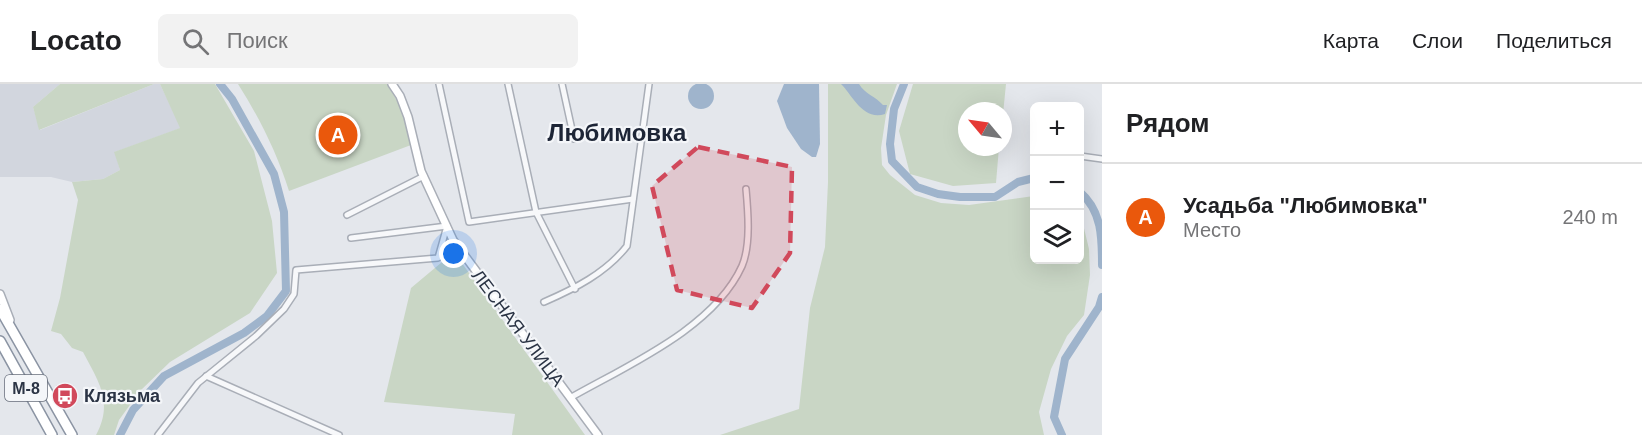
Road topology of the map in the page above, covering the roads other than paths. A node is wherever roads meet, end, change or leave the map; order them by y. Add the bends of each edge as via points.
1 (392, 84) edge
2 (440, 84) edge
3 (508, 84) edge
4 (562, 84) edge
5 (649, 84) edge
6 (574, 139) dead end
7 (1084, 157) edge
8 (1102, 159) edge
9 (423, 176) junction
10 (746, 189) dead end
11 (633, 199) junction
12 (536, 213) junction
13 (347, 215) dead end
14 (447, 226) junction
15 (351, 238) dead end
16 (574, 289) junction
17 (0, 294) edge
18 (544, 302) dead end
19 (0, 309) edge
20 (14, 334) junction
21 (0, 341) edge
22 (206, 376) junction
23 (570, 398) junction
24 (52, 435) edge
25 (72, 435) edge
26 (158, 435) edge
27 (339, 435) edge
28 (598, 435) edge

1 - 9 street, ЛЕСНАЯ УЛИЦА via 408,117
2 - 12 street via 469,222
3 - 12 street
4 - 6 street
5 - 11 street
7 - 8 street
9 - 13 street
9 - 14 street, ЛЕСНАЯ УЛИЦА
10 - 23 street via 749,226 743,265 723,299 683,334
11 - 12 street
11 - 16 street via 627,246 618,258
12 - 16 street
14 - 15 street
14 - 22 street via 438,258 296,270 294,294 284,309
14 - 23 street, ЛЕСНАЯ УЛИЦА via 453,240
16 - 18 street
17 - 20 street
19 - 20 highway, М-8
20 - 25 highway, М-8
21 - 24 highway, М-8
22 - 26 street
22 - 27 street
23 - 28 street, ЛЕСНАЯ УЛИЦА

